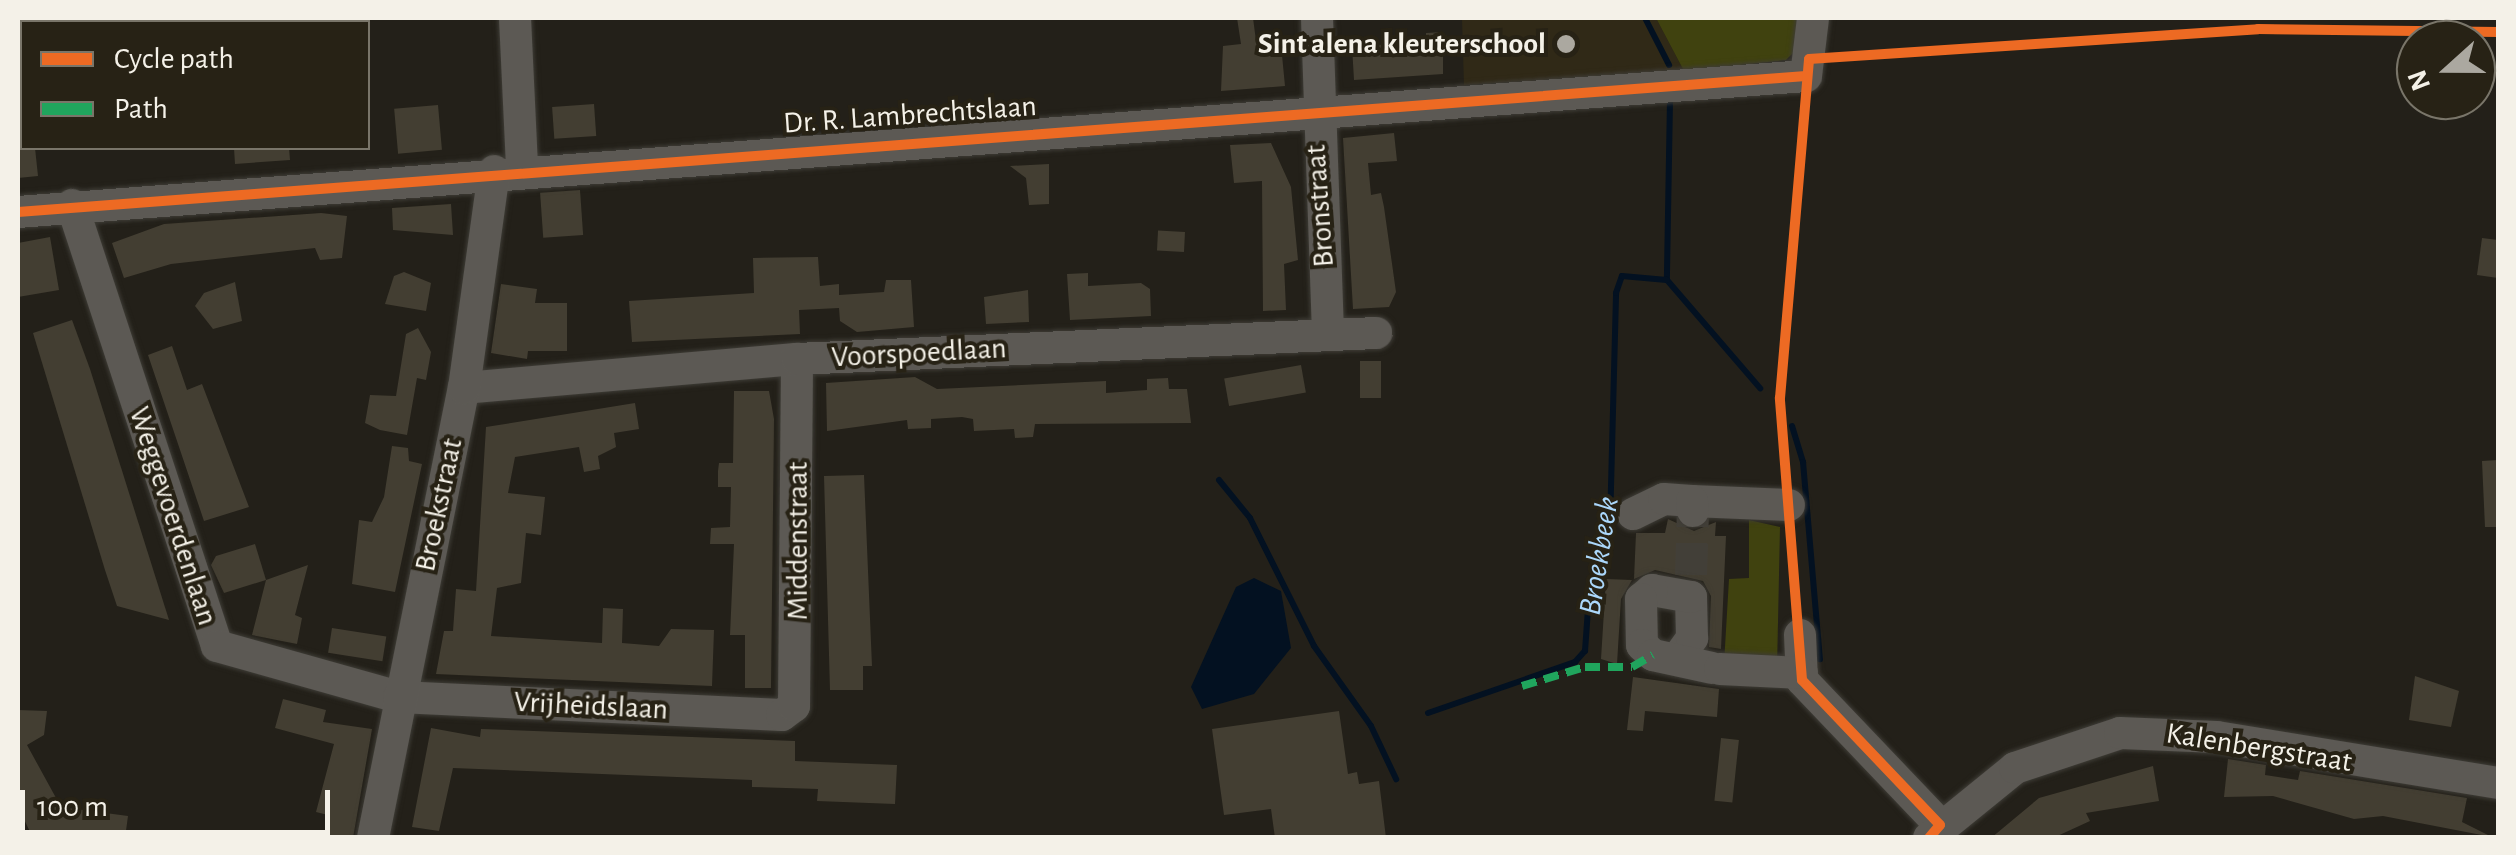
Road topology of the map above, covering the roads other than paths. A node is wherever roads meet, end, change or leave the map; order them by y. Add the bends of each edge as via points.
1 (515, 18) edge
2 (1316, 18) edge
3 (1813, 18) edge
4 (1315, 110) junction
5 (508, 170) junction
6 (72, 205) junction
7 (18, 212) edge
8 (1328, 334) junction
9 (1376, 334) dead end
10 (797, 359) junction
11 (464, 388) junction
12 (1790, 505) dead end
13 (1634, 514) dead end
14 (1800, 635) dead end
15 (1678, 660) junction
16 (1802, 673) junction
17 (400, 697) junction
18 (782, 715) joint
19 (2498, 783) edge
20 (1934, 831) edge
21 (373, 838) edge

1 - 5 street, Broekstraat
2 - 4 street, Bronstraat
3 - 4 street, Dr. R. Lambrechtslaan via 1806,76
4 - 5 street, Dr. R. Lambrechtslaan
4 - 8 street, Bronstraat
5 - 6 street, Dr. R. Lambrechtslaan
5 - 11 street, Broekstraat
6 - 7 street, Dr. R. Lambrechtslaan
6 - 17 street, Weggevoerdenlaan via 217,646
8 - 9 street, Voorspoedlaan
8 - 10 street, Voorspoedlaan
10 - 11 street, Voorspoedlaan
10 - 18 street, Middenstraat via 800,698
11 - 17 street, Broekstraat
12 - 13 street via 1692,506 1664,498
14 - 16 street
15 - 15 street via 1642,644 1641,599 1652,590 1691,586 1692,638
15 - 16 street
16 - 20 street
17 - 18 street, Vrijheidslaan
17 - 21 street, Broekstraat
19 - 20 street, Kalenbergstraat via 2217,737 2139,732 2027,763

